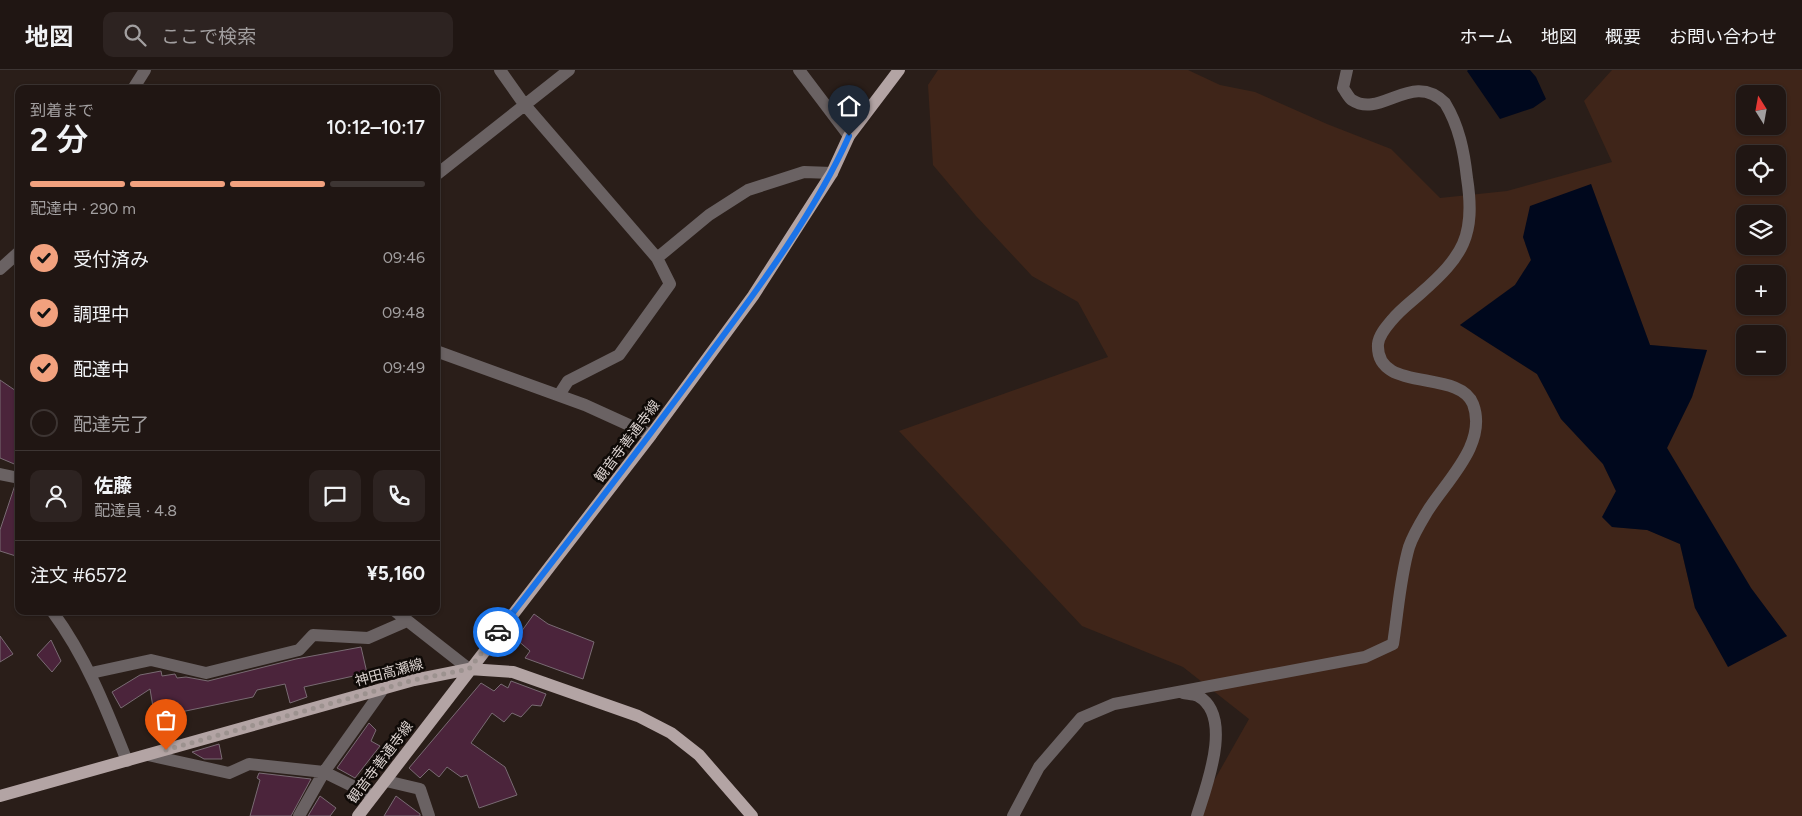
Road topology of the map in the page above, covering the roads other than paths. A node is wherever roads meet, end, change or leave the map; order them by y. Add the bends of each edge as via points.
1 (145, 70) edge
2 (500, 70) edge
3 (569, 70) edge
4 (799, 70) edge
5 (899, 70) edge
6 (1347, 70) edge
7 (136, 85) edge
8 (524, 104) junction
9 (849, 136) junction
10 (440, 172) edge
11 (832, 173) junction
12 (15, 256) edge
13 (657, 258) junction
14 (0, 269) edge
15 (440, 352) edge
16 (559, 396) junction
17 (651, 435) junction
18 (0, 474) edge
19 (15, 477) edge
20 (55, 615) edge
21 (400, 615) edge
22 (407, 621) junction
23 (469, 669) junction
24 (91, 673) junction
25 (383, 689) junction
26 (1181, 692) junction
27 (148, 756) junction
28 (127, 761) junction
29 (324, 772) junction
30 (386, 781) junction
31 (0, 796) edge
32 (373, 796) junction
33 (299, 816) edge
34 (358, 816) edge
35 (429, 816) edge
36 (752, 816) edge
37 (1013, 816) edge
38 (1197, 816) edge

1 - 7 street
2 - 8 street
3 - 8 street
4 - 9 street
5 - 9 main road, 観音寺善通寺線
6 - 26 street via 1343,88 1352,100 1362,104 1377,100 1407,82 1428,86 1444,101 1463,144 1470,194 1470,222 1462,250 1447,270 1396,315 1378,343 1384,363 1392,370 1414,379 1449,385 1467,395 1473,404 1475,437 1410,545 1393,644 1365,656
8 - 10 street
8 - 13 street
9 - 11 main road, 観音寺善通寺線
11 - 13 street via 804,172 748,190 709,214
11 - 17 main road, 観音寺善通寺線 via 753,296
12 - 14 street
13 - 16 street via 670,284 648,316 619,356 568,381
15 - 16 street
16 - 17 street
17 - 23 main road, 観音寺善通寺線
18 - 19 street
20 - 24 street
21 - 22 street
22 - 23 street
22 - 24 street via 368,638 313,635 299,650 206,673 152,660
23 - 25 main road, 神田高瀬線
23 - 30 main road, 観音寺善通寺線
23 - 36 main road, 神田高瀬線 via 513,672 638,716 671,734 698,755
24 - 28 street
25 - 27 main road, 神田高瀬線
25 - 29 street
26 - 37 street via 1114,704 1081,718 1039,767
26 - 38 street via 1198,696 1210,708 1217,732
27 - 28 main road, 神田高瀬線
27 - 29 street via 228,773 249,764
28 - 31 main road, 神田高瀬線
29 - 32 street
29 - 33 street
30 - 32 main road, 観音寺善通寺線
30 - 35 street via 420,789
32 - 34 main road, 観音寺善通寺線

